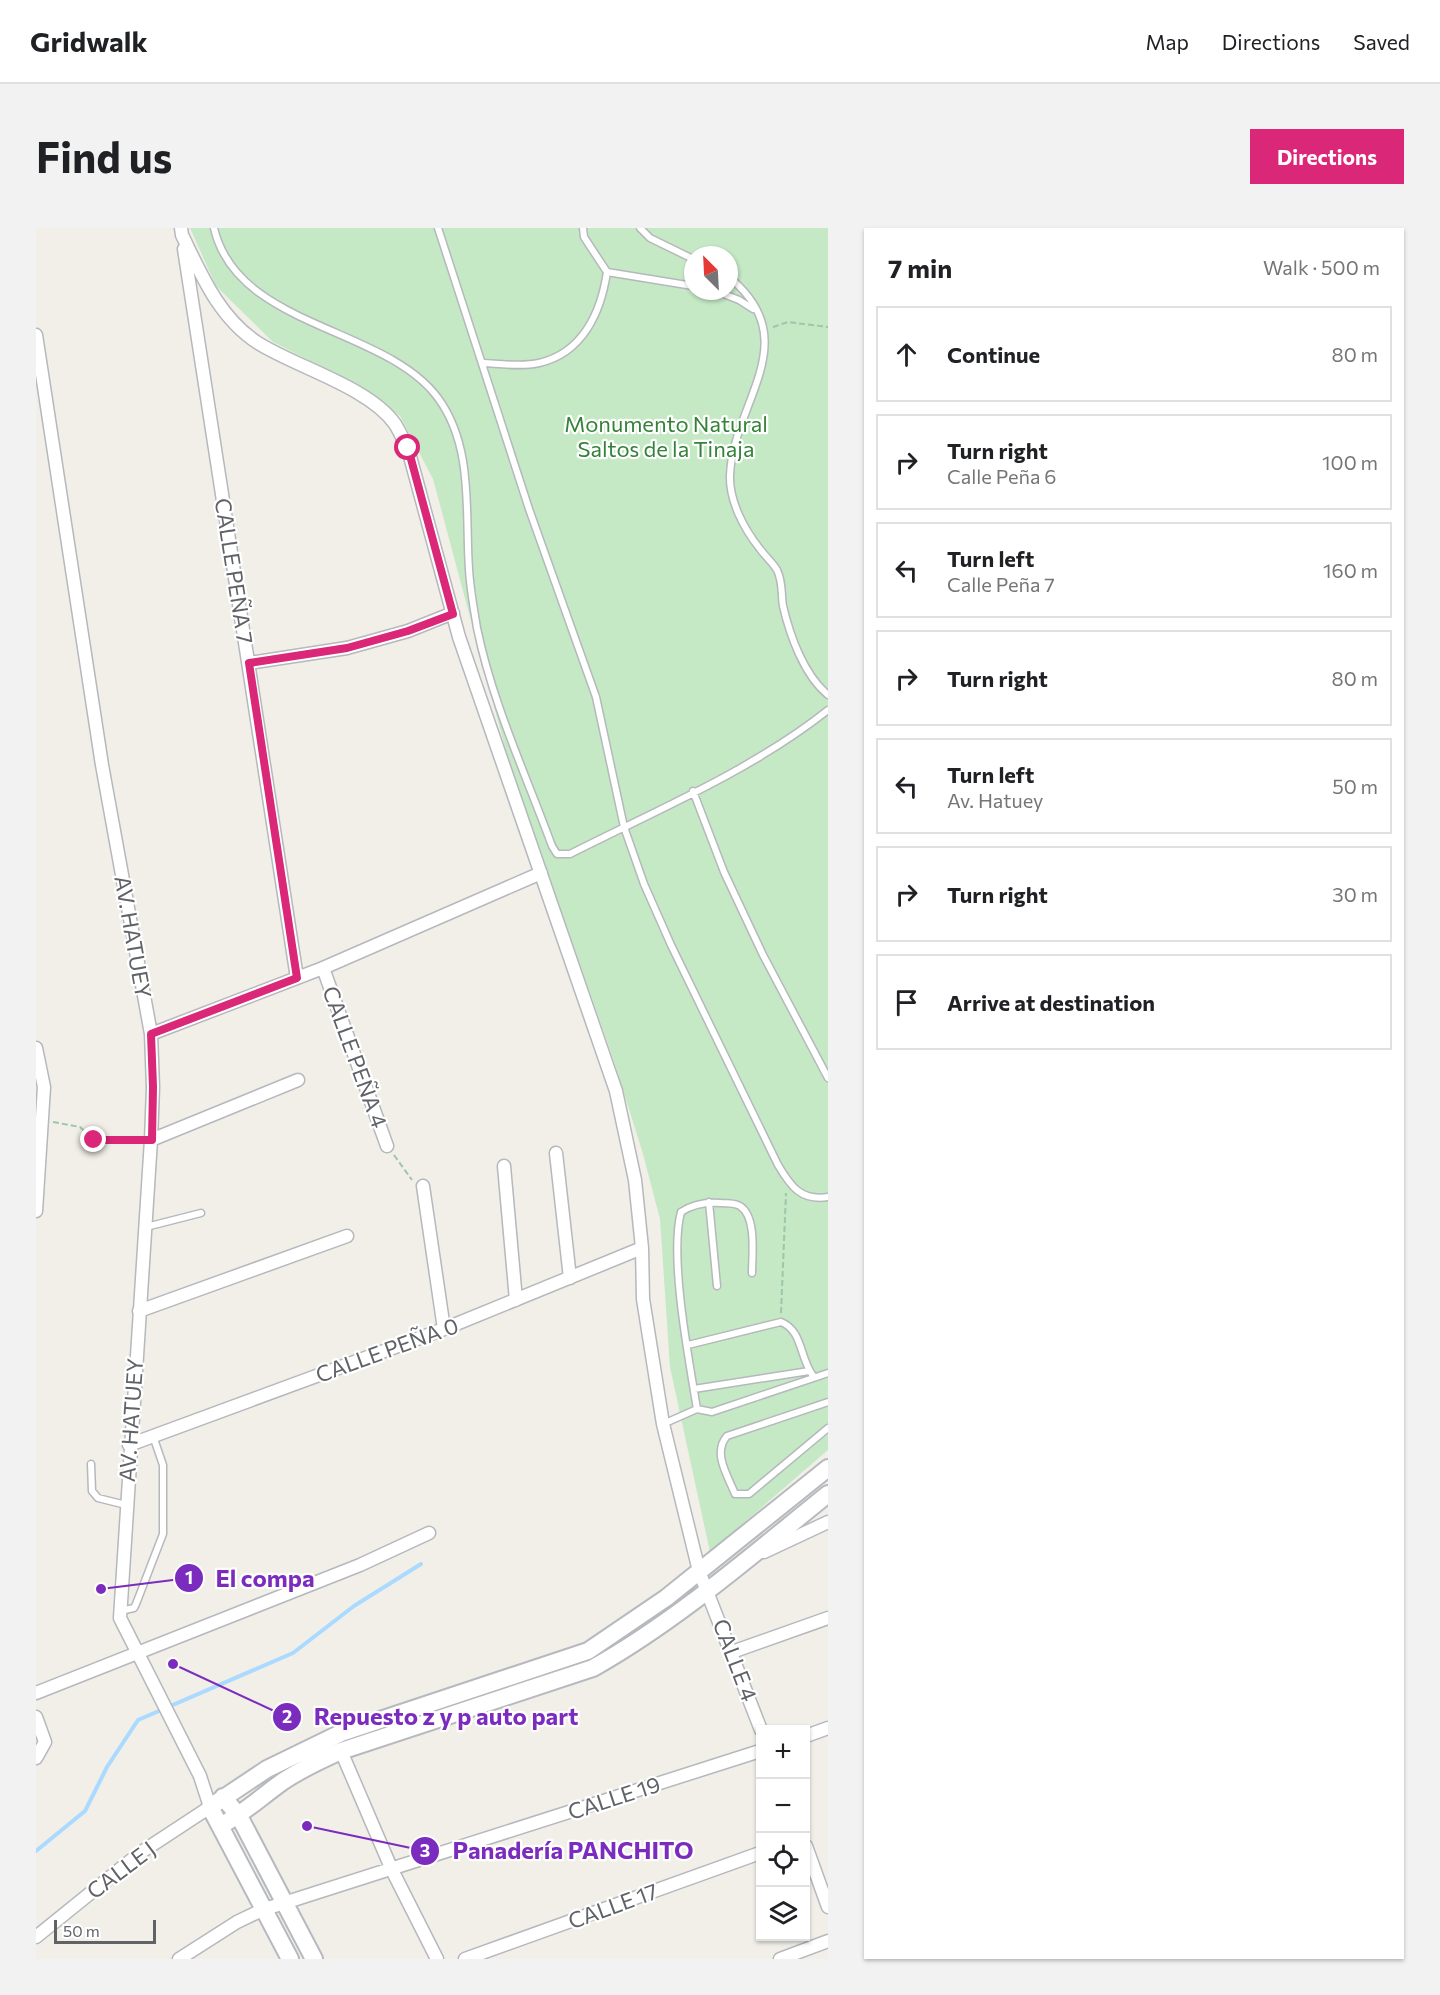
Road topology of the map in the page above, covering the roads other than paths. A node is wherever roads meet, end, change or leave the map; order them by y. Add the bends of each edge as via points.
1 (214, 228) edge
2 (438, 228) edge
3 (583, 228) edge
4 (640, 228) edge
5 (181, 232) edge
6 (684, 255) edge
7 (606, 272) junction
8 (684, 285) edge
9 (738, 288) edge
10 (738, 300) edge
11 (757, 312) junction
12 (36, 335) edge
13 (484, 363) junction
14 (453, 614) junction
15 (249, 663) junction
16 (828, 694) edge
17 (828, 710) edge
18 (693, 791) junction
19 (624, 827) junction
20 (541, 873) junction
21 (323, 968) junction
22 (297, 978) junction
23 (151, 1034) junction
24 (36, 1048) edge
25 (828, 1078) edge
26 (298, 1080) dead end
27 (39, 1121) edge
28 (152, 1140) junction
29 (387, 1146) road end
30 (556, 1153) dead end
31 (504, 1166) dead end
32 (423, 1186) road end
33 (828, 1197) edge
34 (709, 1202) junction
35 (36, 1211) edge
36 (201, 1213) dead end
37 (145, 1227) junction
38 (347, 1236) dead end
39 (642, 1248) junction
40 (752, 1273) dead end
41 (570, 1278) junction
42 (717, 1286) dead end
43 (516, 1300) junction
44 (139, 1311) junction
45 (444, 1329) junction
46 (688, 1346) junction
47 (809, 1371) junction
48 (828, 1374) edge
49 (814, 1377) junction
50 (694, 1389) junction
51 (828, 1402) edge
52 (697, 1409) junction
53 (663, 1424) junction
54 (828, 1428) edge
55 (153, 1436) junction
56 (129, 1444) junction
57 (92, 1464) dead end
58 (828, 1468) edge
59 (828, 1494) edge
60 (126, 1505) junction
61 (828, 1522) edge
62 (429, 1533) dead end
63 (744, 1562) junction
64 (699, 1571) junction
65 (708, 1591) junction
66 (120, 1612) junction
67 (828, 1618) edge
68 (732, 1652) junction
69 (136, 1653) junction
70 (36, 1693) edge
71 (36, 1718) edge
72 (759, 1725) edge
73 (828, 1728) edge
74 (810, 1735) edge
75 (341, 1751) junction
76 (756, 1752) edge
77 (36, 1758) edge
78 (217, 1802) junction
79 (239, 1816) junction
80 (220, 1826) junction
81 (756, 1854) edge
82 (810, 1857) edge
83 (392, 1870) junction
84 (284, 1903) junction
85 (828, 1907) edge
86 (262, 1910) junction
87 (36, 1937) edge
88 (828, 1941) edge
89 (179, 1959) edge
90 (290, 1959) edge
91 (314, 1959) edge
92 (437, 1959) edge
93 (465, 1959) edge
94 (780, 1959) edge

1 - 19 lane via 233,267 256,291 285,310 381,354 418,376 438,398 461,450 469,572 478,629 493,685 552,846 562,856 570,854
2 - 13 lane
3 - 7 lane via 584,237
4 - 6 lane via 650,238
5 - 14 street, CALLE 4 via 212,296 233,321 257,342 372,402 394,423 408,448
5 - 15 street, CALLE PEÑA 7
7 - 8 lane
7 - 13 lane via 602,301 588,329 555,358 537,364
9 - 11 lane
10 - 11 lane
11 - 16 lane via 765,330 764,362 733,453 731,494 747,534 777,570 791,635 804,663
12 - 23 street, AV. HATUEY via 102,765
13 - 19 lane via 529,509 596,697
14 - 15 street via 347,648
14 - 20 street, CALLE 4
15 - 22 street, CALLE PEÑA 7
17 - 18 lane via 800,732
18 - 19 lane
18 - 25 lane via 724,872 763,955
19 - 33 lane via 671,945 786,1179 797,1192 809,1197
20 - 21 street
20 - 39 street, CALLE 4 via 616,1092 628,1139
21 - 22 street
21 - 29 street, CALLE PEÑA 4
22 - 23 street
23 - 28 street, AV. HATUEY
24 - 27 street via 44,1087
26 - 28 street
27 - 35 street
28 - 37 street, AV. HATUEY
30 - 41 street
31 - 43 street
32 - 45 street
34 - 40 lane via 738,1204 746,1211
34 - 42 lane
34 - 46 lane via 690,1206 681,1212 679,1221 679,1276
36 - 37 lane
37 - 44 street, AV. HATUEY
38 - 44 street
39 - 41 street, CALLE PEÑA 0
39 - 53 street, CALLE 4 via 643,1299
41 - 43 street, CALLE PEÑA 0
43 - 45 street, CALLE PEÑA 0
44 - 56 street, AV. HATUEY
45 - 55 street, CALLE PEÑA 0
46 - 47 lane via 781,1322 794,1331
46 - 50 lane
47 - 49 lane
47 - 50 lane
48 - 49 lane
49 - 52 lane via 712,1412
50 - 52 lane
51 - 54 lane via 727,1436 719,1452 735,1494 749,1494
52 - 53 lane
53 - 64 street, CALLE 4
55 - 56 street, CALLE PEÑA 0
55 - 66 lane via 163,1465 164,1534 134,1608
56 - 60 street, AV. HATUEY
57 - 60 lane via 92,1491 98,1498
58 - 64 main road
59 - 63 main road
60 - 66 street, AV. HATUEY
61 - 63 street
62 - 69 street via 360,1565
63 - 65 main road
64 - 65 street, CALLE 4
64 - 78 main road via 588,1651 341,1733 267,1769
65 - 68 street, CALLE 4
65 - 75 main road via 627,1649 593,1668
66 - 69 street, AV. HATUEY via 121,1624
67 - 68 street
68 - 72 street, CALLE 4
69 - 70 street
69 - 78 street, AV. HATUEY
71 - 77 street via 45,1742
73 - 74 street
75 - 79 main road via 282,1782
75 - 83 street
76 - 83 street, CALLE 19
78 - 79 main road, AV. HATUEY
78 - 80 main road, AV. HATUEY
78 - 87 street, CALLE J via 140,1853
79 - 80 main road
79 - 84 main road, AV. HATUEY
80 - 86 main road, AV. HATUEY
81 - 93 street, CALLE 17
82 - 85 street
83 - 84 street, CALLE 19
83 - 92 street
84 - 86 street, CALLE 19
84 - 91 main road, AV. HATUEY
86 - 89 street, CALLE 19
86 - 90 main road, AV. HATUEY
88 - 94 street

